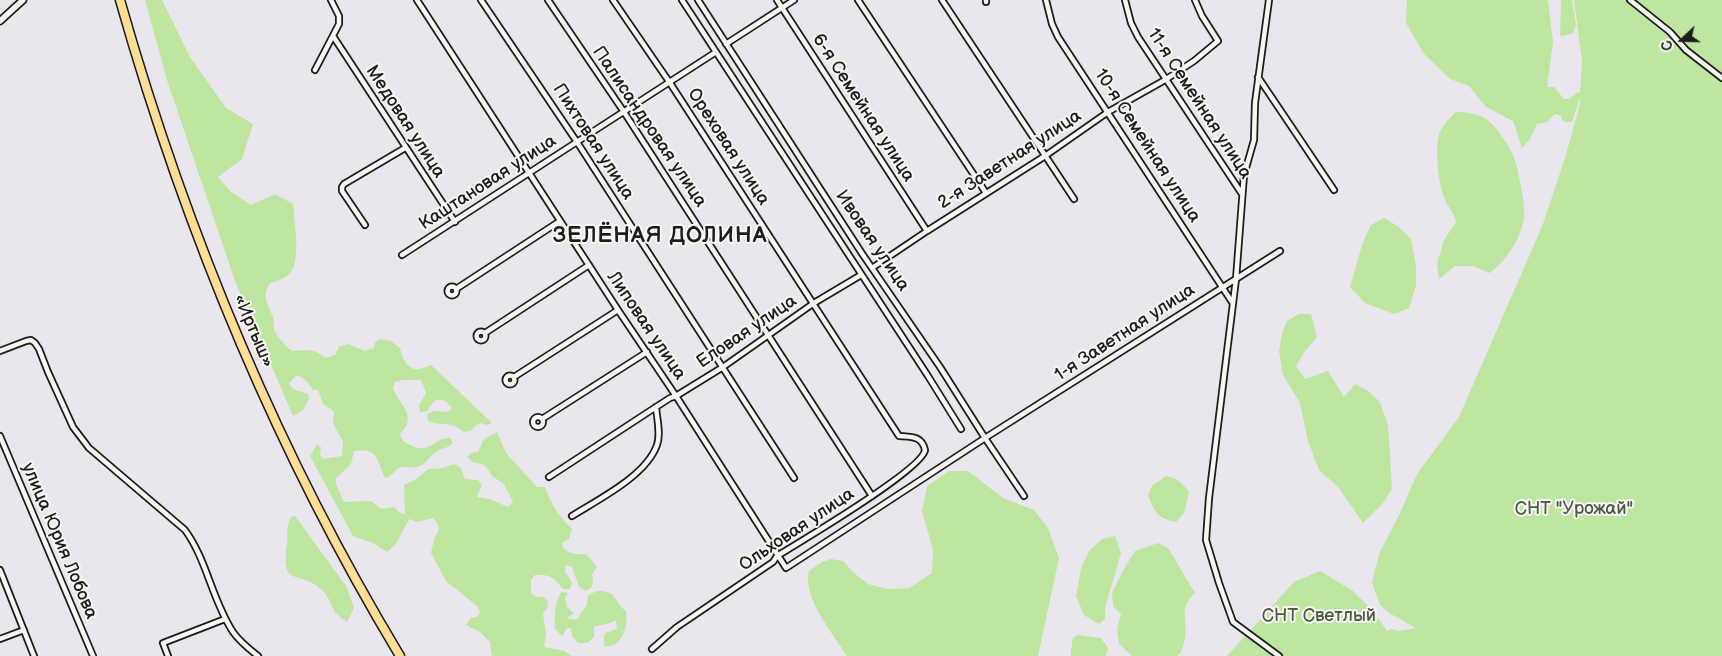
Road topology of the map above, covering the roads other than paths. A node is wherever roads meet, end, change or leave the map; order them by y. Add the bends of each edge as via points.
1 (23, 0) edge
2 (120, 0) edge
3 (331, 0) edge
4 (417, 0) edge
5 (481, 0) edge
6 (548, 0) edge
7 (614, 0) edge
8 (682, 0) edge
9 (698, 0) edge
10 (777, 0) edge
11 (794, 0) edge
12 (858, 0) edge
13 (942, 0) edge
14 (1046, 0) edge
15 (1125, 0) edge
16 (1196, 0) edge
17 (1269, 0) edge
18 (1630, 0) edge
19 (782, 8) junction
20 (0, 21) edge
21 (333, 36) junction
22 (726, 44) junction
23 (716, 52) junction
24 (315, 70) dead end
25 (1258, 77) junction
26 (1722, 78) edge
27 (1165, 80) junction
28 (670, 83) junction
29 (624, 112) junction
30 (1108, 112) junction
31 (577, 142) junction
32 (405, 148) junction
33 (1045, 156) junction
34 (530, 173) junction
35 (1334, 190) dead end
36 (986, 193) junction
37 (1242, 194) junction
38 (1074, 199) dead end
39 (560, 221) junction
40 (454, 222) junction
41 (364, 225) dead end
42 (927, 231) junction
43 (1280, 250) dead end
44 (402, 255) dead end
45 (589, 265) junction
46 (872, 268) junction
47 (861, 275) junction
48 (1236, 279) junction
49 (1224, 287) junction
50 (456, 289) dead end
51 (814, 303) junction
52 (1233, 304) junction
53 (618, 310) junction
54 (485, 333) dead end
55 (769, 335) junction
56 (0, 352) edge
57 (647, 352) junction
58 (723, 366) junction
59 (514, 377) dead end
60 (676, 396) junction
61 (656, 407) junction
62 (542, 419) dead end
63 (961, 429) dead end
64 (0, 436) edge
65 (899, 436) joint
66 (985, 438) junction
67 (549, 478) dead end
68 (794, 478) dead end
69 (872, 496) junction
70 (1024, 496) dead end
71 (572, 516) dead end
72 (777, 556) junction
73 (786, 568) joint
74 (0, 570) edge
75 (226, 619) junction
76 (24, 630) junction
77 (0, 639) edge
78 (652, 649) dead end
79 (34, 656) edge
80 (93, 656) edge
81 (168, 656) edge
82 (258, 656) edge
83 (400, 656) edge
84 (1279, 656) edge

1 - 20 street
2 - 83 highway, «Иртыш» via 183,196 251,366 319,510
3 - 21 street via 339,16
4 - 34 street, Липовая улица
5 - 31 street, Пихтовая улица
6 - 29 street, Палисандровая улица
7 - 28 street, Ореховая улица
8 - 23 street, Ивовая улица
9 - 22 street, Ивовая улица
10 - 19 street, 6-я Семейная улица
11 - 19 street
12 - 36 street
13 - 33 street
14 - 30 street, 10-я Семейная улица via 1055,31
15 - 27 street, 11-я Семейная улица via 1138,38
16 - 27 street, 2-я Заветная улица via 1218,41
17 - 25 street
18 - 26 street
19 - 22 street
19 - 42 street, 6-я Семейная улица
21 - 24 street
21 - 32 street, Медовая улица
22 - 46 street, Ивовая улица
23 - 28 street, Каштановая улица
23 - 47 street, Ивовая улица
25 - 35 street
25 - 37 street via 1254,140
27 - 30 street, 2-я Заветная улица
27 - 37 street, 11-я Семейная улица
28 - 29 street, Каштановая улица
28 - 51 street, Ореховая улица
29 - 31 street, Каштановая улица
29 - 55 street, Палисандровая улица
30 - 33 street, 2-я Заветная улица
30 - 49 street, 10-я Семейная улица
31 - 34 street, Каштановая улица
31 - 58 street, Пихтовая улица
32 - 40 street, Медовая улица
32 - 41 street via 342,187 342,192
33 - 36 street, 2-я Заветная улица
33 - 38 street
34 - 39 street, Липовая улица
34 - 40 street, Каштановая улица
36 - 42 street, 2-я Заветная улица
37 - 48 street
39 - 45 street, Липовая улица
39 - 50 street
40 - 44 street, Каштановая улица
42 - 46 street, 2-я Заветная улица
43 - 48 street, 1-я Заветная улица
45 - 53 street, Липовая улица
45 - 54 street
46 - 66 street, Ивовая улица
47 - 51 street, Еловая улица
47 - 63 street, Ивовая улица
48 - 49 street, 1-я Заветная улица
48 - 52 street
49 - 52 street, 10-я Семейная улица
49 - 66 street, 1-я Заветная улица
51 - 55 street, Еловая улица
51 - 65 street, Ореховая улица
52 - 84 street via 1206,540 1233,622
53 - 57 street, Липовая улица
53 - 59 street
55 - 58 street, Еловая улица
55 - 69 street, Палисандровая улица
56 - 75 street via 26,341 35,343 74,426 89,448 175,520 194,542
57 - 60 street, Липовая улица
57 - 62 street
58 - 60 street, Еловая улица
58 - 68 street, Пихтовая улица
60 - 61 street, Еловая улица
60 - 72 street, Липовая улица
61 - 67 street, Еловая улица
61 - 71 street via 659,438 650,458 625,482
64 - 80 street, улица Юрия Лобова
65 - 69 street, Ольховая улица via 918,438 925,454
66 - 70 street, Ивовая улица
66 - 73 street, 1-я Заветная улица
69 - 72 street, Ольховая улица
72 - 73 street, Липовая улица
72 - 78 street, Ольховая улица via 773,562 677,627
74 - 76 street
75 - 81 street via 163,642
75 - 82 street via 244,645
76 - 77 street
76 - 79 street

